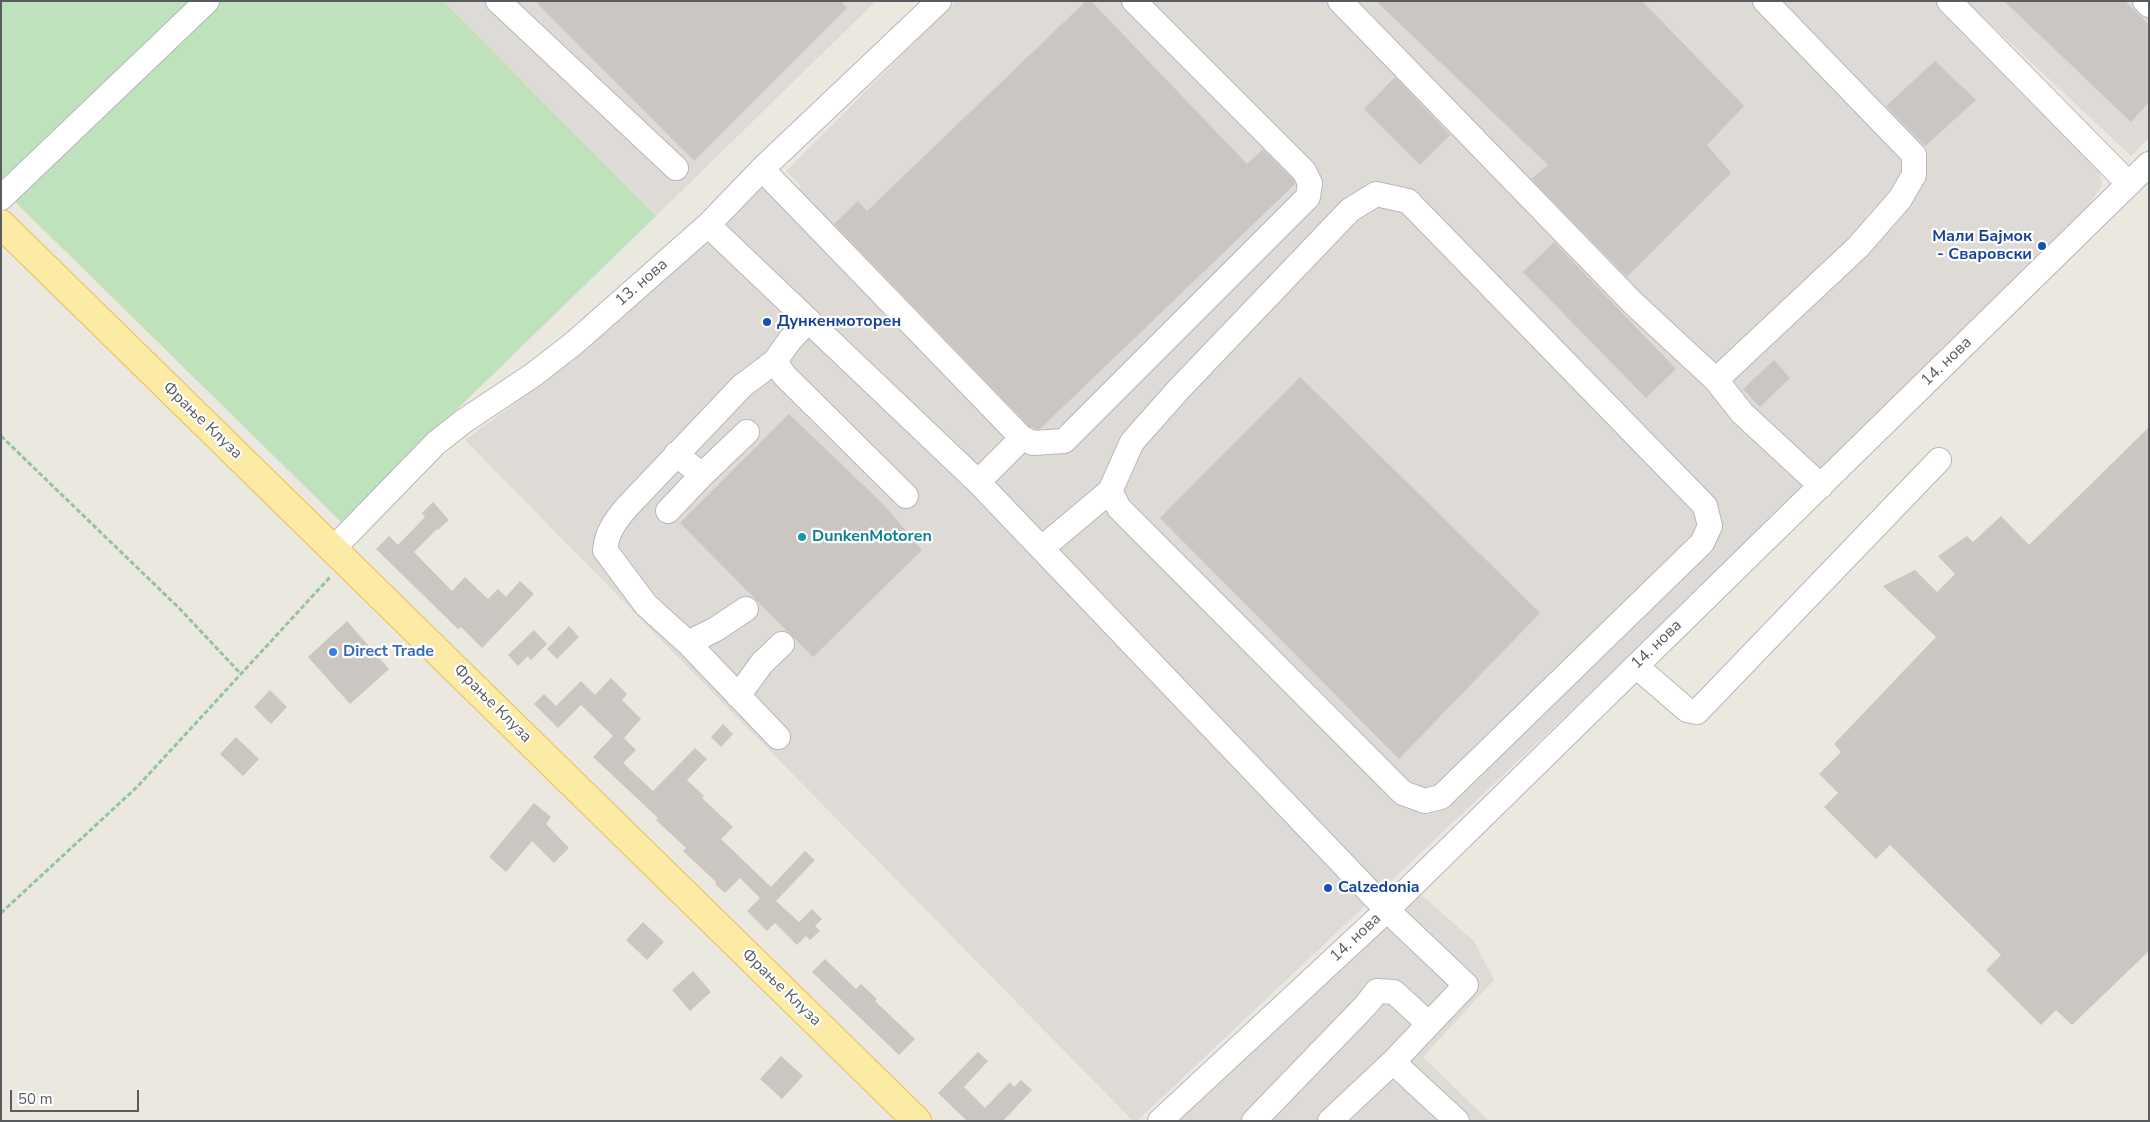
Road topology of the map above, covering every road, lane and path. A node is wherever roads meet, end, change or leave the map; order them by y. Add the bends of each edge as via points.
1 (207, 1) edge
2 (498, 1) edge
3 (939, 1) edge
4 (1134, 1) edge
5 (1340, 1) edge
6 (1765, 1) edge
7 (1949, 1) edge
8 (2145, 1) edge
9 (2149, 5) edge
10 (676, 168) dead end
11 (762, 170) junction
12 (2141, 177) edge
13 (1, 198) edge
14 (1, 224) edge
15 (708, 225) junction
16 (808, 321) junction
17 (774, 361) junction
18 (1716, 380) junction
19 (747, 432) dead end
20 (1, 436) edge
21 (1022, 438) junction
22 (676, 454) junction
23 (1939, 460) dead end
24 (702, 475) junction
25 (978, 482) junction
26 (1821, 486) junction
27 (1110, 491) junction
28 (906, 496) dead end
29 (668, 511) dead end
30 (1042, 548) junction
31 (339, 554) junction
32 (746, 609) dead end
33 (688, 643) junction
34 (782, 644) dead end
35 (1636, 666) junction
36 (240, 672) junction
37 (738, 696) junction
38 (778, 737) dead end
39 (1386, 910) junction
40 (1, 913) edge
41 (1429, 1024) junction
42 (1393, 1062) junction
43 (917, 1121) edge
44 (1160, 1121) edge
45 (1254, 1121) edge
46 (1330, 1121) edge
47 (1456, 1121) edge

1 - 13 lane
2 - 10 lane
3 - 11 lane, 13. нова
4 - 21 lane via 1304,171 1310,183 1308,197 1064,441 1034,443
5 - 18 lane via 1633,303
6 - 18 lane via 1914,155 1914,175 1900,199 1858,247
7 - 12 lane
8 - 9 lane
11 - 15 lane, 13. нова
11 - 21 lane
12 - 26 lane, 14. нова
14 - 31 main road, Фрање Клуза
15 - 16 lane
15 - 31 lane, 13. нова via 573,344 436,443
16 - 17 lane
16 - 25 lane
17 - 22 lane via 742,386
17 - 28 lane via 784,376
18 - 26 lane via 1742,412
19 - 24 lane
20 - 36 path via 179,608
21 - 25 lane
22 - 24 lane
22 - 33 lane via 614,522 606,550 646,605
23 - 35 lane via 1697,712 1687,710
24 - 29 lane
25 - 30 lane
26 - 35 lane, 14. нова
27 - 27 lane via 1119,508 1403,793 1425,801 1441,797 1702,543 1710,526 1705,506 1408,201 1376,194 1350,210 1179,389 1132,442
27 - 30 lane
30 - 39 lane
31 - 36 path
31 - 43 main road, Фрање Клуза
32 - 33 lane
33 - 37 lane
34 - 37 lane via 762,663
35 - 39 lane, 14. нова
36 - 40 path via 137,788
37 - 38 lane
39 - 41 lane via 1466,985
39 - 44 lane, 14. нова
41 - 42 lane
41 - 45 lane via 1394,992 1377,991
42 - 46 lane
42 - 47 lane

